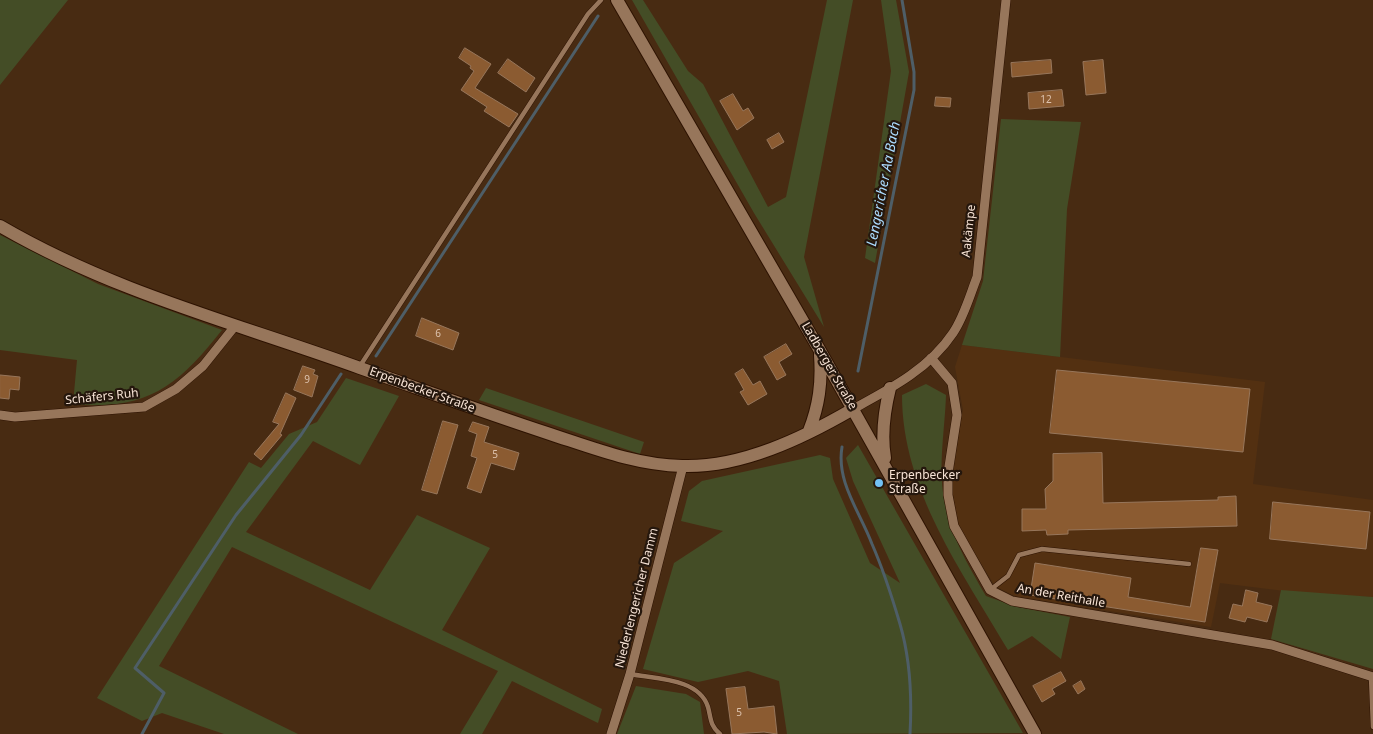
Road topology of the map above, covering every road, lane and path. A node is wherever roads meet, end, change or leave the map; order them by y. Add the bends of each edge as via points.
1 (600, 0) edge
2 (617, 0) edge
3 (1006, 0) edge
4 (0, 226) edge
5 (235, 326) junction
6 (819, 348) junction
7 (931, 358) junction
8 (359, 367) junction
9 (890, 388) junction
10 (853, 409) junction
11 (0, 416) edge
12 (809, 430) junction
13 (683, 466) junction
14 (887, 468) junction
15 (1189, 564) dead end
16 (990, 590) junction
17 (630, 674) junction
18 (1372, 677) edge
19 (1373, 727) edge
20 (611, 734) edge
21 (720, 734) edge
22 (1036, 734) edge

1 - 8 lane
2 - 6 main road, Ladberger Straße
3 - 7 street, Aakämpe via 977,277 954,333
4 - 5 main road, Erpenbecker Straße via 100,278
5 - 8 main road, Erpenbecker Straße
5 - 11 street, Schäfers Ruh via 203,366 176,389 144,407
6 - 10 main road, Ladberger Straße
6 - 12 main road via 821,387
7 - 9 street, Aakämpe
7 - 16 street via 952,383 957,415 948,473 954,526
8 - 13 main road, Erpenbecker Straße via 452,402 610,454
9 - 10 street, Aakämpe
9 - 14 main road via 882,443
10 - 12 main road, Erpenbecker Straße
10 - 14 main road, Ladberger Straße
12 - 13 main road, Erpenbecker Straße via 742,459 707,466
13 - 17 street, Niederlengericher Damm
14 - 22 main road, Ladberger Straße
15 - 16 lane via 1042,549 1019,556 1008,576
16 - 18 street, An der Reithalle via 1012,601 1272,645
17 - 20 street, Niederlengericher Damm
17 - 21 lane via 688,685 702,694 710,722
18 - 19 lane

